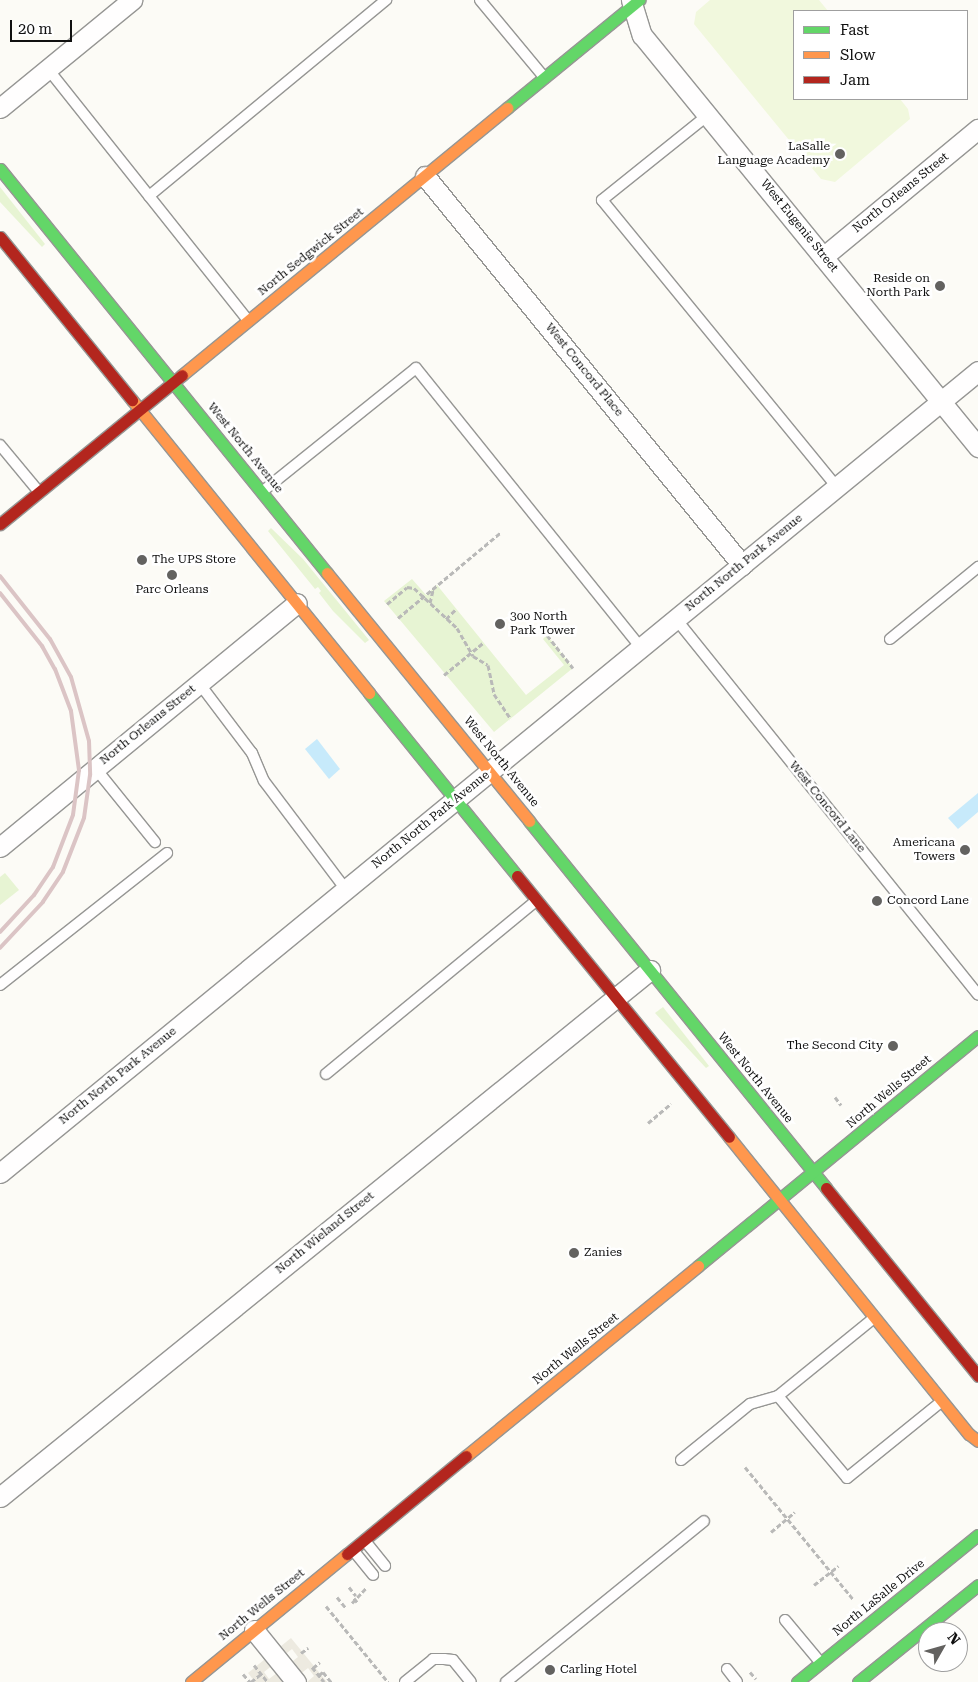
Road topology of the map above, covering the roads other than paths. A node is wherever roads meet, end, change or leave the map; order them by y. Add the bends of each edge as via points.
1 (132, 0) edge
2 (386, 0) edge
3 (480, 0) edge
4 (634, 2) edge
5 (48, 69) junction
6 (545, 78) junction
7 (0, 108) edge
8 (708, 115) junction
9 (978, 130) edge
10 (0, 169) edge
11 (425, 176) junction
12 (149, 196) junction
13 (0, 237) edge
14 (823, 256) junction
15 (249, 320) junction
16 (978, 371) edge
17 (174, 382) junction
18 (942, 401) junction
19 (140, 409) junction
20 (0, 445) edge
21 (978, 447) edge
22 (837, 487) junction
23 (262, 491) junction
24 (39, 492) junction
25 (0, 524) edge
26 (742, 565) junction
27 (978, 567) edge
28 (297, 603) junction
29 (676, 619) junction
30 (890, 639) dead end
31 (641, 648) junction
32 (199, 684) junction
33 (96, 768) junction
34 (490, 771) junction
35 (456, 800) junction
36 (155, 842) dead end
37 (0, 847) edge
38 (167, 852) dead end
39 (346, 890) junction
40 (538, 900) junction
41 (650, 970) junction
42 (0, 985) edge
43 (978, 995) edge
44 (617, 996) junction
45 (978, 1036) edge
46 (326, 1074) dead end
47 (814, 1172) junction
48 (0, 1173) edge
49 (780, 1200) junction
50 (875, 1318) junction
51 (978, 1376) edge
52 (778, 1396) junction
53 (942, 1401) junction
54 (978, 1441) edge
55 (681, 1460) dead end
56 (0, 1497) edge
57 (704, 1520) dead end
58 (978, 1535) edge
59 (364, 1540) junction
60 (352, 1549) junction
61 (385, 1566) dead end
62 (373, 1575) dead end
63 (978, 1586) edge
64 (785, 1620) dead end
65 (254, 1630) junction
66 (821, 1663) junction
67 (727, 1669) dead end
68 (191, 1682) edge
69 (296, 1682) edge
70 (405, 1682) edge
71 (471, 1682) edge
72 (506, 1682) edge
73 (737, 1682) edge
74 (797, 1682) edge
75 (858, 1682) edge

1 - 5 street
2 - 12 lane
3 - 6 lane
4 - 6 main road, North Sedgwick Street
4 - 8 street, West Eugenie Street via 642,35
5 - 7 street
5 - 12 lane
6 - 11 main road, North Sedgwick Street
8 - 14 street, West Eugenie Street
8 - 22 lane via 602,200
9 - 14 street, North Orleans Street
10 - 17 main road, West North Avenue
11 - 15 main road, North Sedgwick Street
11 - 26 street, West Concord Place
12 - 15 lane
13 - 19 main road
14 - 18 street, West Eugenie Street
15 - 17 main road, North Sedgwick Street
16 - 18 street, North North Park Avenue
17 - 19 main road, North Sedgwick Street
17 - 23 main road, West North Avenue
18 - 21 street, West Eugenie Street
18 - 22 street, North North Park Avenue
19 - 24 main road, North Sedgwick Street
19 - 28 main road
20 - 24 lane
22 - 26 street, North North Park Avenue
23 - 31 lane via 416,368
23 - 34 main road, West North Avenue
24 - 25 main road, North Sedgwick Street
26 - 29 street, North North Park Avenue
27 - 30 lane
28 - 32 street, North Orleans Street
28 - 35 main road
29 - 31 street, North North Park Avenue
29 - 43 lane, West Concord Lane
31 - 34 street, North North Park Avenue
32 - 33 street, North Orleans Street
32 - 39 lane via 252,753 264,781
33 - 36 lane
33 - 37 street, North Orleans Street
34 - 35 street, North North Park Avenue
34 - 41 main road, West North Avenue
35 - 39 street, North North Park Avenue
35 - 40 main road
38 - 42 lane
39 - 48 street, North North Park Avenue
40 - 44 main road
40 - 46 lane
41 - 44 street, North Wieland Street
41 - 47 main road, West North Avenue
44 - 49 main road
44 - 56 street, North Wieland Street
45 - 47 main road, North Wells Street
47 - 49 main road, North Wells Street
47 - 51 main road, West North Avenue
49 - 50 main road
49 - 59 main road, North Wells Street
50 - 52 lane
50 - 53 main road
52 - 53 lane via 847,1478
52 - 55 lane via 750,1404
53 - 54 main road
57 - 72 lane
58 - 66 main road, North LaSalle Drive
59 - 60 main road, North Wells Street
59 - 61 lane
60 - 62 lane
60 - 65 main road, North Wells Street
63 - 75 main road
64 - 66 lane
65 - 68 main road, North Wells Street
65 - 69 street
66 - 74 main road, North LaSalle Drive
67 - 73 lane
70 - 71 lane via 433,1659 453,1660

